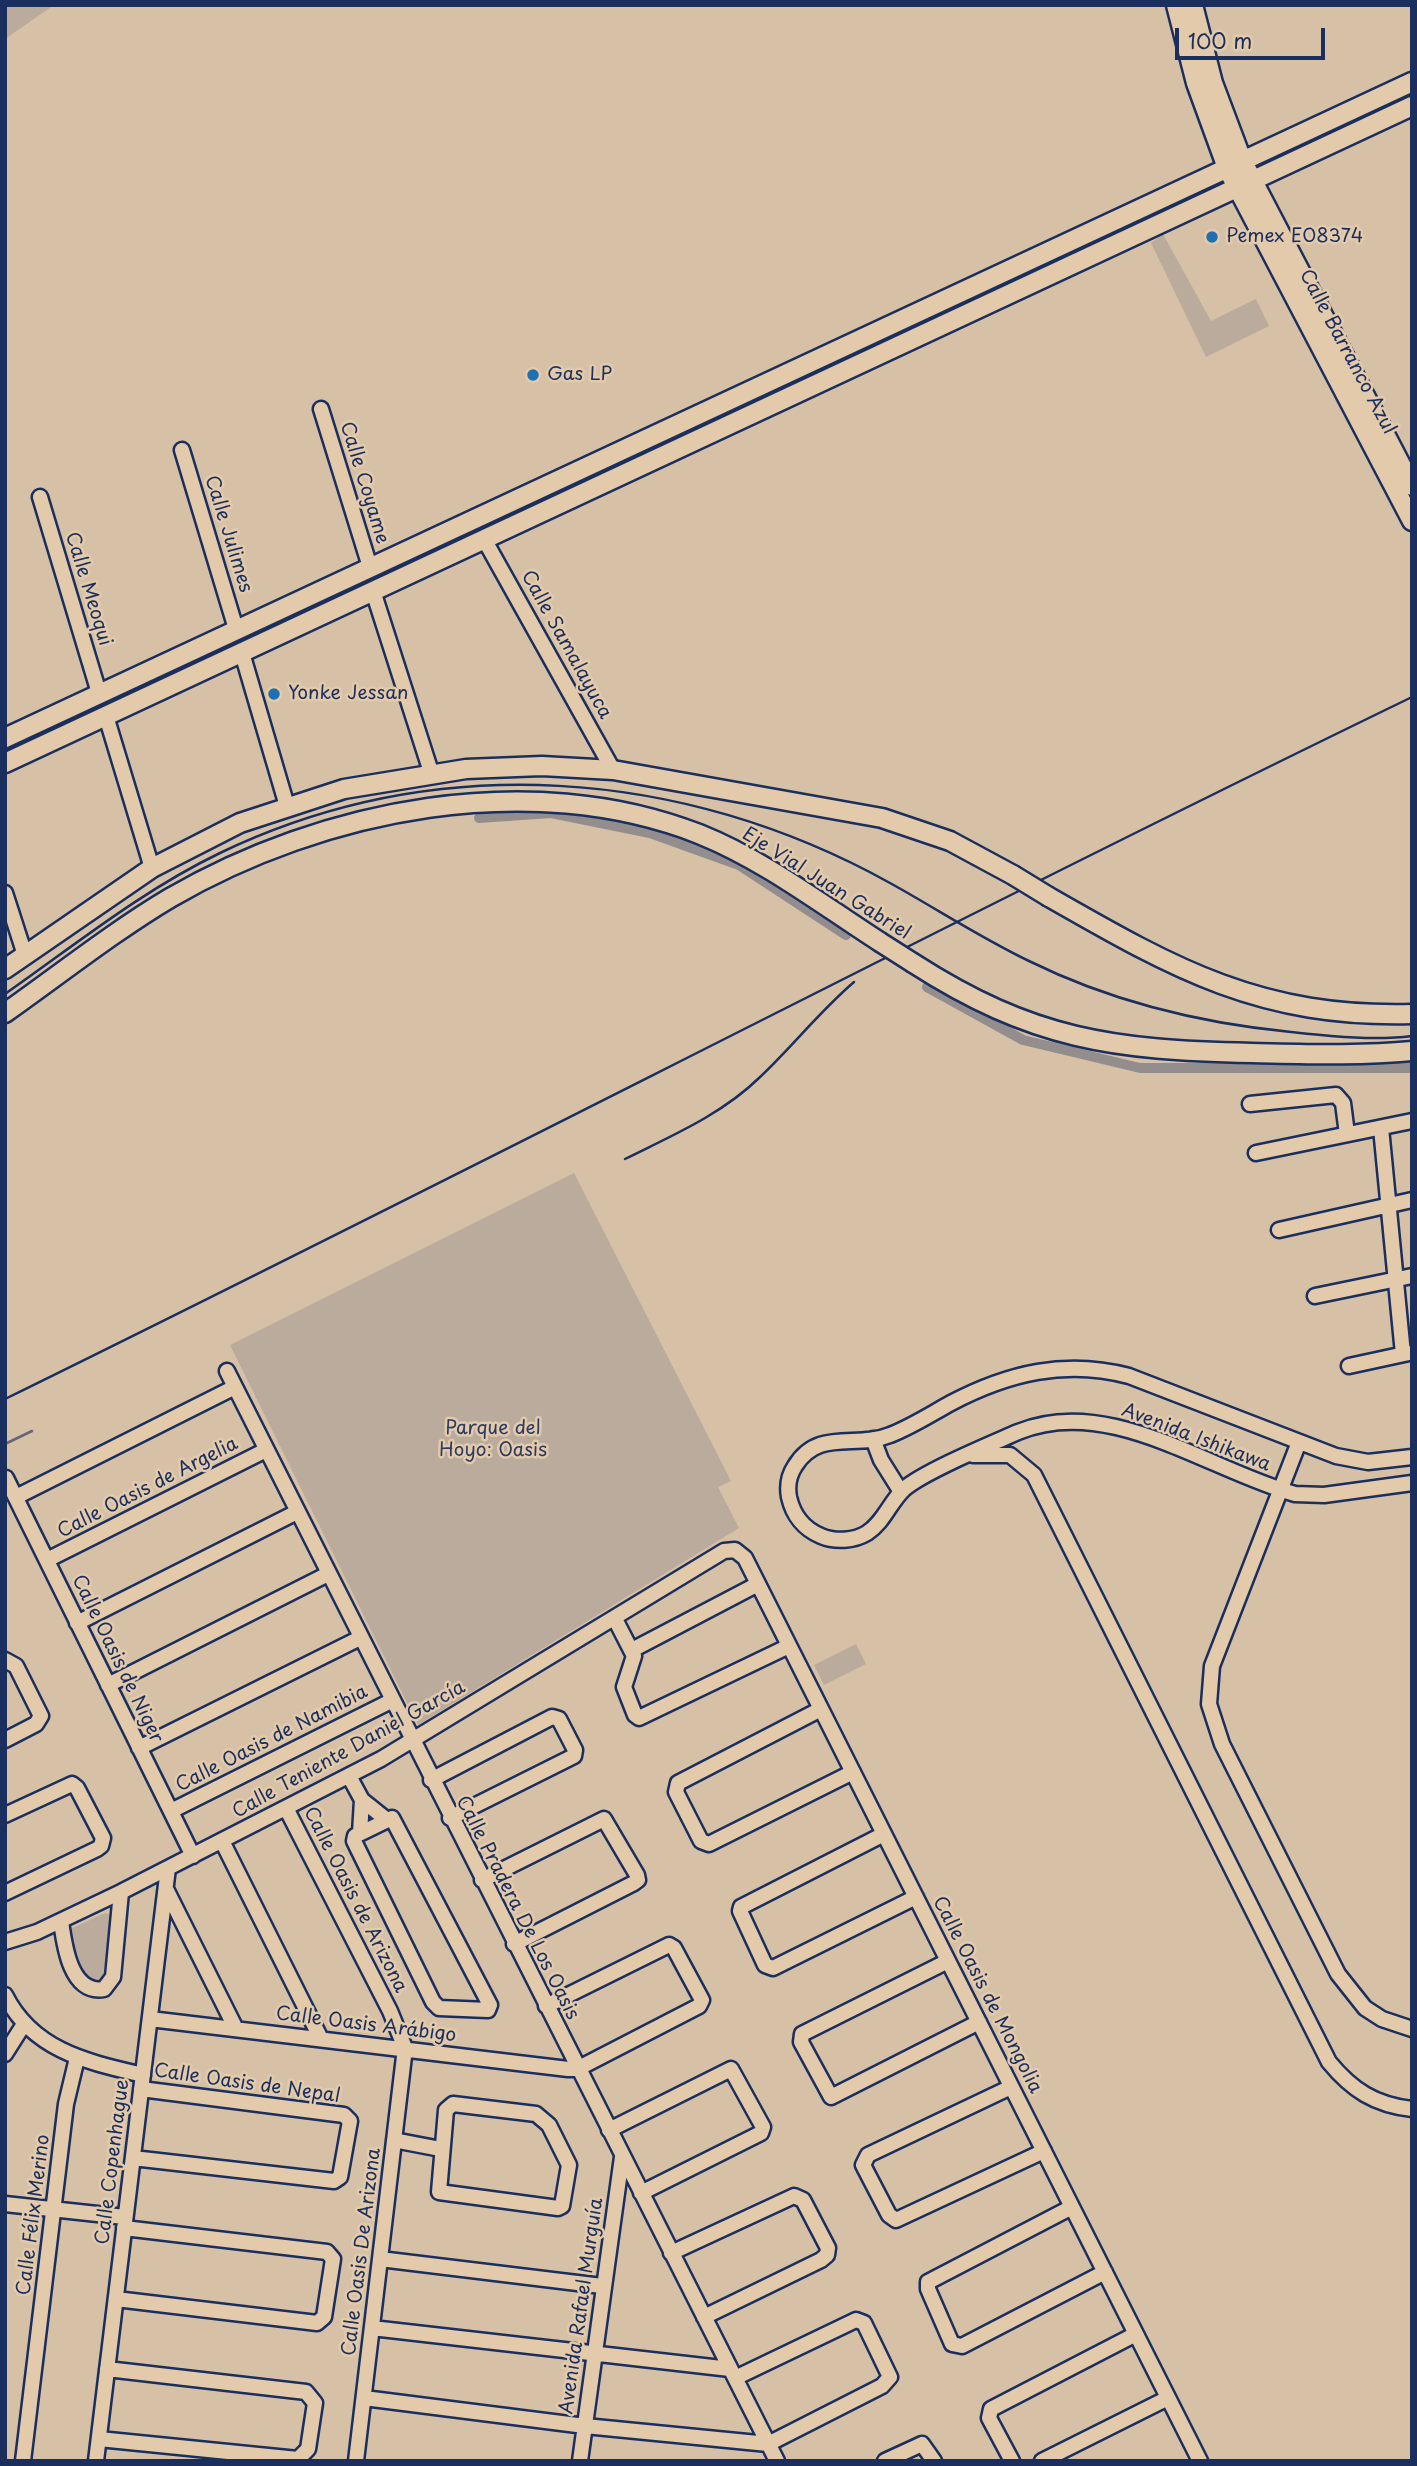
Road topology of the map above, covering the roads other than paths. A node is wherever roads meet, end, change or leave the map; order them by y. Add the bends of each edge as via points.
1 (1177, 5) edge
2 (1193, 5) edge
3 (1412, 82) edge
4 (1412, 106) edge
5 (1235, 164) junction
6 (1279, 167) junction
7 (1244, 183) junction
8 (1193, 207) junction
9 (1250, 213) junction
10 (1270, 217) junction
11 (1280, 270) junction
12 (1311, 295) junction
13 (321, 410) dead end
14 (182, 450) dead end
15 (577, 472) junction
16 (1412, 486) edge
17 (586, 491) junction
18 (40, 497) dead end
19 (1412, 521) edge
20 (484, 539) junction
21 (370, 567) junction
22 (373, 591) junction
23 (236, 629) junction
24 (242, 653) junction
25 (99, 693) junction
26 (106, 716) junction
27 (5, 738) edge
28 (5, 763) edge
29 (613, 770) junction
30 (431, 772) junction
31 (287, 806) junction
32 (152, 868) junction
33 (5, 893) edge
34 (25, 955) junction
35 (5, 969) edge
36 (5, 1013) edge
37 (1412, 1014) edge
38 (1412, 1051) edge
39 (1251, 1104) dead end
40 (1412, 1121) edge
41 (1381, 1128) junction
42 (1347, 1134) junction
43 (1256, 1153) dead end
44 (1412, 1200) edge
45 (1388, 1204) junction
46 (1279, 1230) dead end
47 (1412, 1276) edge
48 (1396, 1279) junction
49 (1315, 1296) dead end
50 (1407, 1353) edge
51 (1349, 1366) dead end
52 (227, 1371) dead end
53 (235, 1387) junction
54 (873, 1439) junction
55 (1299, 1442) junction
56 (266, 1450) junction
57 (968, 1455) junction
58 (1412, 1457) edge
59 (6, 1478) edge
60 (1412, 1483) edge
61 (1280, 1490) junction
62 (901, 1492) junction
63 (16, 1497) junction
64 (297, 1512) junction
65 (735, 1550) joint
66 (47, 1560) junction
67 (328, 1574) junction
68 (758, 1584) junction
69 (615, 1619) junction
70 (77, 1623) junction
71 (359, 1637) junction
72 (789, 1646) junction
73 (632, 1650) junction
74 (5, 1660) edge
75 (108, 1685) junction
76 (391, 1701) junction
77 (821, 1709) junction
78 (5, 1740) edge
79 (412, 1742) junction
80 (139, 1748) junction
81 (853, 1772) junction
82 (349, 1776) junction
83 (431, 1780) junction
84 (362, 1800) junction
85 (286, 1808) junction
86 (171, 1811) junction
87 (5, 1815) edge
88 (450, 1818) junction
89 (387, 1820) junction
90 (360, 1833) junction
91 (884, 1834) junction
92 (222, 1841) junction
93 (193, 1856) junction
94 (168, 1868) junction
95 (481, 1880) junction
96 (166, 1888) junction
97 (121, 1892) junction
98 (5, 1893) edge
99 (916, 1898) junction
100 (61, 1921) junction
101 (5, 1942) edge
102 (514, 1944) junction
103 (948, 1961) junction
104 (5, 1995) edge
105 (546, 2006) junction
106 (150, 2019) junction
107 (979, 2022) junction
108 (24, 2024) junction
109 (236, 2029) junction
110 (1412, 2029) edge
111 (321, 2039) junction
112 (405, 2048) junction
113 (5, 2054) edge
114 (78, 2058) junction
115 (578, 2069) junction
116 (142, 2082) junction
117 (1012, 2087) junction
118 (1412, 2109) edge
119 (609, 2130) junction
120 (394, 2140) junction
121 (441, 2149) junction
122 (1044, 2151) junction
123 (622, 2157) junction
124 (133, 2158) junction
125 (641, 2193) junction
126 (5, 2204) edge
127 (1072, 2207) junction
128 (55, 2210) junction
129 (124, 2222) junction
130 (671, 2253) junction
131 (380, 2259) junction
132 (1105, 2272) junction
133 (602, 2286) junction
134 (116, 2299) junction
135 (704, 2317) junction
136 (372, 2328) junction
137 (1136, 2334) junction
138 (593, 2354) junction
139 (107, 2369) junction
140 (733, 2373) junction
141 (364, 2398) junction
142 (1168, 2398) junction
143 (585, 2426) junction
144 (99, 2440) junction
145 (768, 2444) junction
146 (23, 2461) edge
147 (96, 2461) edge
148 (356, 2461) edge
149 (580, 2461) edge
150 (777, 2461) edge
151 (885, 2461) edge
152 (934, 2461) edge
153 (1012, 2461) edge
154 (1042, 2461) edge
155 (1200, 2461) edge

1 - 5 main road, Calle Barranco Azul via 1196,83
2 - 5 main road, Calle Barranco Azul
3 - 5 main road
4 - 6 main road
5 - 7 main road, Calle Barranco Azul
5 - 15 main road
6 - 7 main road
6 - 10 main road via 1268,192
7 - 8 main road
7 - 9 main road, Calle Barranco Azul
7 - 10 main road, Calle Barranco Azul
8 - 9 main road via 1228,201
8 - 17 main road
9 - 11 main road, Calle Barranco Azul
10 - 12 main road, Calle Barranco Azul
11 - 12 main road via 1290,267 1305,293
11 - 19 main road, Calle Barranco Azul
12 - 16 main road, Calle Barranco Azul
13 - 21 street, Calle Coyame
14 - 23 street, Calle Julimes
15 - 17 main road
15 - 21 main road
17 - 20 main road
18 - 25 street, Calle Meoqui
20 - 22 main road
20 - 29 street, Calle Samalayuca
21 - 23 main road
22 - 24 main road
22 - 30 street
23 - 25 main road
24 - 26 main road
24 - 31 street
25 - 27 main road
26 - 28 main road
26 - 32 street
29 - 30 main road, Eje Vial Juan Gabriel via 518,766
29 - 37 main road, Eje Vial Juan Gabriel, bridge via 900,823 950,841 1164,961 1234,991 1328,1010
30 - 31 main road, Eje Vial Juan Gabriel
31 - 32 main road, Eje Vial Juan Gabriel via 219,832
32 - 34 main road, Eje Vial Juan Gabriel
33 - 34 street
34 - 35 main road, Eje Vial Juan Gabriel
36 - 38 main road, Eje Vial Juan Gabriel, bridge via 168,899 297,840 349,825 467,805 558,803 673,825 751,859 967,996 1016,1019 1073,1037 1121,1047 1297,1054
39 - 42 street via 1335,1095 1343,1103
40 - 41 street
41 - 42 street
41 - 45 street
42 - 43 street
44 - 45 street
45 - 46 street
45 - 48 street
47 - 48 street
48 - 49 street
48 - 50 street
50 - 51 street
52 - 53 street, Calle Pradera De Los Oasis
53 - 56 street, Calle Pradera De Los Oasis
53 - 63 street
54 - 55 street, Avenida Ishikawa via 889,1436 996,1382 1064,1367 1129,1376
54 - 62 street
54 - 62 street, Avenida Ishikawa via 830,1440 803,1455 789,1482 792,1507 809,1530 831,1539 847,1539 875,1527
55 - 58 street, Avenida Ishikawa via 1352,1460
55 - 61 street
56 - 64 street, Calle Pradera De Los Oasis
56 - 66 street, Calle Oasis de Argelia
57 - 61 street, Avenida Ishikawa via 1036,1426 1099,1423
57 - 62 street, Avenida Ishikawa
57 - 118 street via 1010,1455 1034,1475 1317,2044 1357,2091 1394,2107
59 - 63 street, Calle Oasis de Niger
60 - 61 street, Avenida Ishikawa via 1324,1495
61 - 110 street via 1218,1644 1209,1704 1222,1744 1338,1974 1365,2008
63 - 66 street, Calle Oasis de Niger
64 - 67 street, Calle Pradera De Los Oasis
64 - 70 street
65 - 68 street, Calle Oasis de Mongolia via 745,1558
65 - 69 street, Calle Teniente Daniel García via 724,1552
66 - 70 street, Calle Oasis de Niger
67 - 71 street, Calle Pradera De Los Oasis
67 - 75 street
68 - 72 street, Calle Oasis de Mongolia
68 - 73 street
69 - 73 street
69 - 79 street, Calle Teniente Daniel García
70 - 75 street, Calle Oasis de Niger
71 - 76 street, Calle Pradera De Los Oasis
71 - 80 street
72 - 73 street via 642,1718 635,1715 624,1690 634,1662
72 - 77 street, Calle Oasis de Mongolia
74 - 78 street via 16,1666 41,1716 36,1724
75 - 80 street, Calle Oasis de Niger
76 - 79 street, Calle Pradera De Los Oasis
76 - 86 street, Calle Oasis de Namibia
77 - 81 street, Calle Oasis de Mongolia
77 - 81 street via 676,1784 676,1792 703,1843 709,1844
79 - 82 street, Calle Teniente Daniel García
79 - 83 street, Calle Pradera De Los Oasis
80 - 86 street, Calle Oasis de Niger
81 - 91 street, Calle Oasis de Mongolia
82 - 84 street
82 - 85 street, Calle Teniente Daniel García
83 - 88 street, Calle Pradera De Los Oasis
83 - 88 street via 552,1717 559,1719 575,1750 573,1756
84 - 89 street
84 - 90 street
85 - 92 street, Calle Teniente Daniel García
85 - 112 street, Calle Oasis de Arizona
86 - 93 street, Calle Oasis de Niger
87 - 98 street via 72,1784 103,1838 97,1849
88 - 95 street, Calle Pradera De Los Oasis
89 - 90 street
89 - 90 street via 396,1819 490,2004 488,2010 436,2006 354,1841
91 - 99 street, Calle Oasis de Mongolia
91 - 99 street via 741,1907 765,1965 774,1968
92 - 93 street, Calle Teniente Daniel García
92 - 111 street
93 - 94 street, Calle Teniente Daniel García
94 - 96 street, Calle Copenhague
94 - 97 street, Calle Teniente Daniel García
95 - 102 street, Calle Pradera De Los Oasis
95 - 102 street via 604,1819 637,1875 634,1883
96 - 106 street, Calle Copenhague
96 - 109 street
97 - 100 street, Calle Teniente Daniel García
97 - 100 street via 113,1977 104,1989 87,1985 74,1972 65,1951
99 - 103 street, Calle Oasis de Mongolia
100 - 101 street, Calle Teniente Daniel García
102 - 105 street, Calle Pradera De Los Oasis
103 - 107 street, Calle Oasis de Mongolia
103 - 107 street via 802,2034 801,2042 831,2097
104 - 108 street, Calle Oasis de Nepal
105 - 115 street, Calle Pradera De Los Oasis
105 - 115 street via 669,1945 701,1998 699,2006
106 - 109 street, Calle Oasis Arábigo
106 - 116 street, Calle Copenhague
107 - 117 street, Calle Oasis de Mongolia
108 - 113 street
108 - 114 street, Calle Oasis de Nepal via 51,2046
109 - 111 street, Calle Oasis Arábigo
111 - 112 street, Calle Oasis Arábigo
112 - 115 street, Calle Oasis Arábigo
112 - 120 street, Calle Oasis De Arizona
114 - 116 street, Calle Oasis de Nepal
114 - 128 street, Calle Félix Merino via 66,2104
115 - 119 street, Calle Pradera De Los Oasis
116 - 124 street, Calle Copenhague
116 - 124 street, Calle Oasis de Nepal via 348,2117 338,2179
117 - 122 street, Calle Oasis de Mongolia
117 - 122 street via 867,2155 863,2165 895,2220
119 - 123 street, Calle Pradera De Los Oasis
119 - 125 street via 731,2069 763,2127 761,2133
120 - 121 street
120 - 131 street, Calle Oasis De Arizona
121 - 121 street via 437,2189 442,2193 558,2208 564,2203 569,2165 549,2125 536,2114 449,2104
122 - 127 street, Calle Oasis de Mongolia
123 - 125 street, Calle Pradera De Los Oasis
123 - 133 street, Avenida Rafael Murguía
124 - 129 street, Calle Copenhague
125 - 130 street, Calle Pradera De Los Oasis
126 - 128 street
127 - 132 street, Calle Oasis de Mongolia
127 - 132 street via 929,2282 952,2344 962,2346
128 - 129 street
128 - 146 street, Calle Félix Merino
129 - 134 street, Calle Copenhague
129 - 134 street via 331,2255 324,2317 317,2323
130 - 135 street, Calle Pradera De Los Oasis
130 - 135 street via 794,2196 803,2200 828,2248 821,2260
131 - 133 street
131 - 136 street, Calle Oasis De Arizona
132 - 137 street, Calle Oasis de Mongolia
133 - 138 street, Avenida Rafael Murguía
134 - 139 street, Calle Copenhague
135 - 140 street, Calle Pradera De Los Oasis
136 - 138 street
136 - 141 street, Calle Oasis De Arizona
137 - 142 street, Calle Oasis de Mongolia
137 - 153 street via 992,2409 989,2418
138 - 140 street
138 - 143 street, Avenida Rafael Murguía
139 - 144 street, Calle Copenhague
139 - 144 street via 306,2392 315,2403 308,2449 298,2459
140 - 145 street, Calle Pradera De Los Oasis
140 - 145 street via 856,2320 864,2323 890,2373 886,2384
141 - 143 street
141 - 148 street, Calle Oasis De Arizona
142 - 154 street
142 - 155 street, Calle Oasis de Mongolia
143 - 145 street
143 - 149 street, Avenida Rafael Murguía
144 - 147 street, Calle Copenhague
145 - 150 street, Calle Pradera De Los Oasis
151 - 152 street via 922,2444

